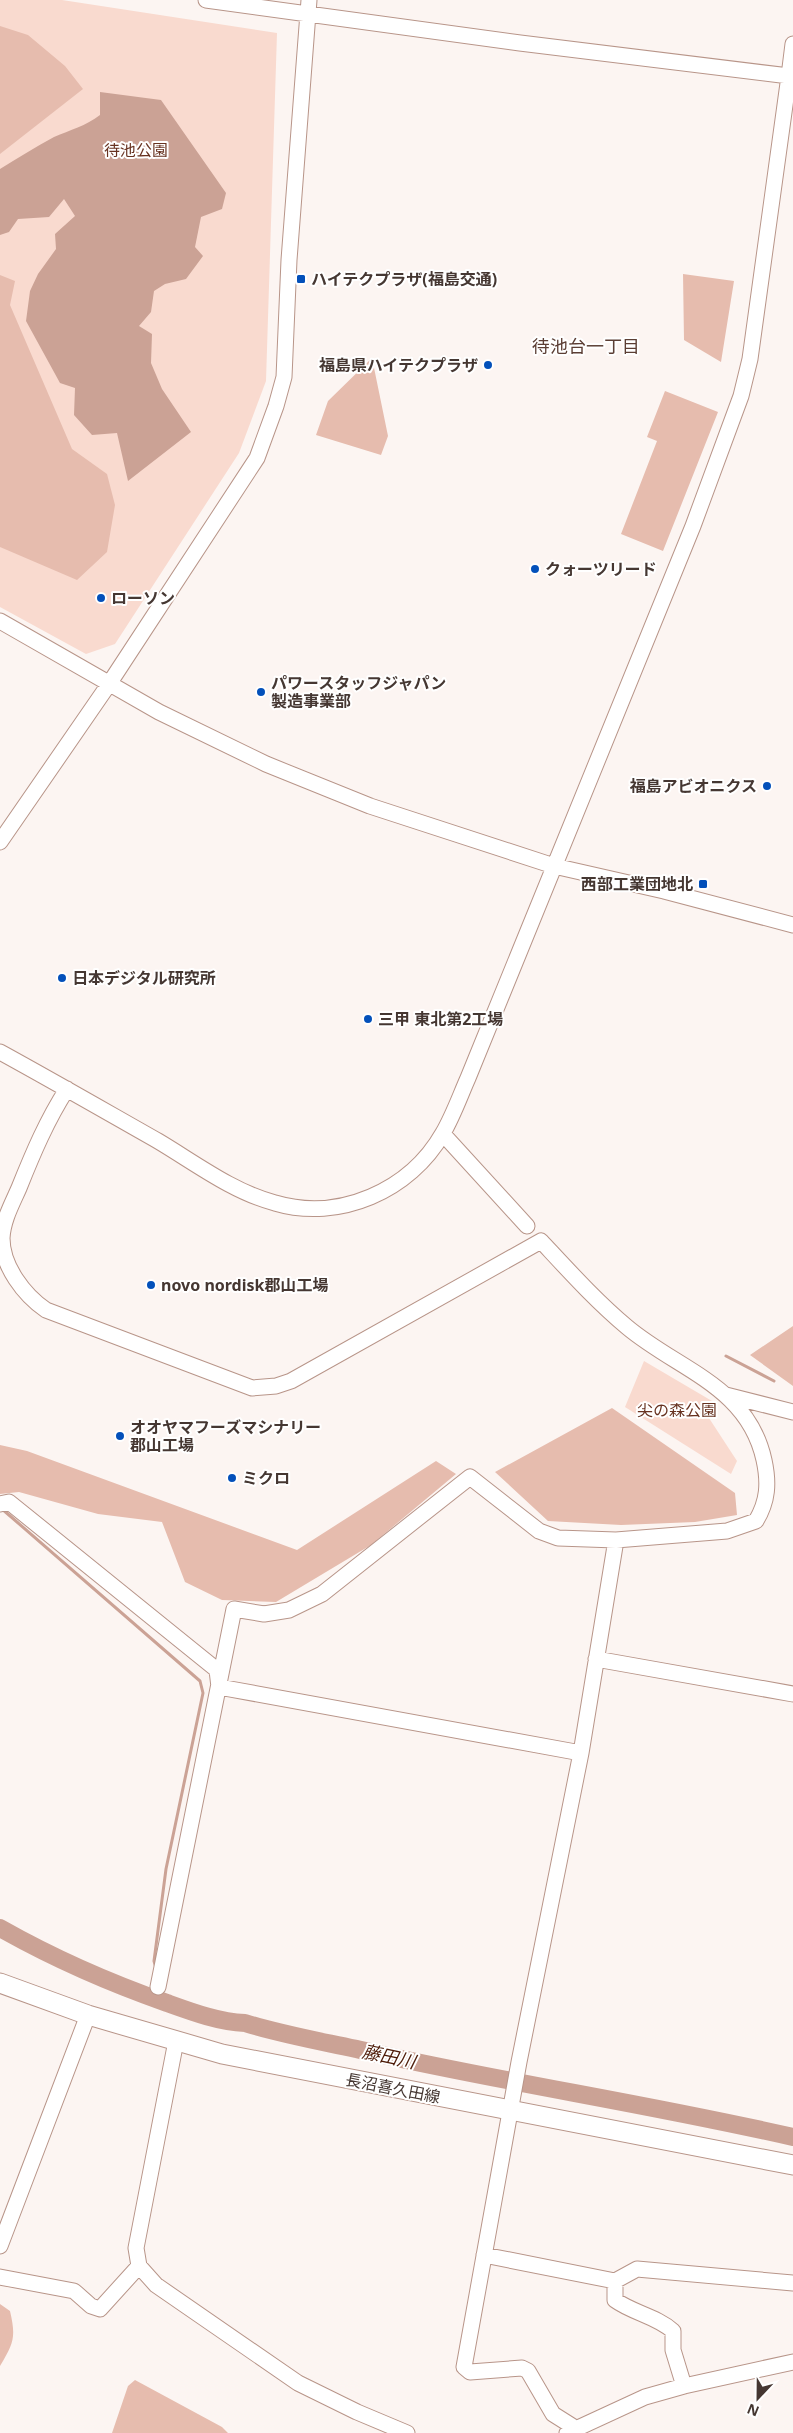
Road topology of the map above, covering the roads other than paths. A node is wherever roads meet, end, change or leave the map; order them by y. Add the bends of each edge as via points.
1 (206, 0) edge
2 (308, 7) edge
3 (793, 44) edge
4 (791, 76) edge
5 (0, 622) edge
6 (109, 684) junction
7 (0, 842) edge
8 (554, 866) junction
9 (793, 925) edge
10 (0, 1052) edge
11 (67, 1089) junction
12 (443, 1134) junction
13 (527, 1226) dead end
14 (724, 1394) junction
15 (793, 1412) edge
16 (0, 1504) edge
17 (616, 1540) junction
18 (596, 1659) junction
19 (219, 1687) junction
20 (793, 1694) edge
21 (580, 1753) junction
22 (0, 1983) edge
23 (158, 1986) dead end
24 (88, 2015) junction
25 (176, 2041) junction
26 (512, 2107) junction
27 (793, 2165) edge
28 (0, 2246) edge
29 (484, 2255) junction
30 (139, 2266) junction
31 (0, 2277) edge
32 (615, 2281) junction
33 (793, 2283) edge
34 (793, 2362) edge
35 (684, 2386) junction
36 (573, 2432) edge
37 (407, 2433) edge

1 - 2 street
2 - 4 street via 520,43
2 - 6 street via 289,260 284,377 276,406 257,458
3 - 4 street
4 - 8 street via 750,359 741,396 693,526
5 - 6 street
6 - 7 street
6 - 8 street via 266,764 370,806
8 - 9 street
8 - 12 street
10 - 11 street
11 - 12 street via 248,1193 275,1204 303,1208 331,1208 382,1193 404,1179
11 - 14 street via 48,1118 3,1225 4,1255 14,1275 46,1310 252,1388 276,1386 541,1241 628,1328 691,1368
12 - 13 street
14 - 15 street
14 - 17 street via 749,1420 761,1447 768,1475 767,1496 756,1521 727,1531
16 - 19 street via 9,1502 216,1670
17 - 18 street
17 - 19 street via 558,1538 539,1532 470,1477 322,1594 289,1610 264,1614 234,1609
18 - 20 street
18 - 21 street
19 - 21 street
19 - 23 street
21 - 26 street
22 - 24 main road, 長沼喜久田線
24 - 25 main road, 長沼喜久田線
24 - 28 street
25 - 26 main road, 長沼喜久田線 via 260,2063
25 - 30 street via 136,2248
26 - 27 main road, 長沼喜久田線
26 - 29 street
29 - 32 street
29 - 36 street via 465,2369 470,2372 522,2368 528,2371 553,2414 570,2424
30 - 31 street via 100,2309 91,2306 74,2291
30 - 37 street via 156,2285 298,2383
32 - 33 street via 637,2269
32 - 35 street via 615,2300 629,2310 662,2321 673,2331 673,2350
34 - 35 street
35 - 36 street via 645,2397

